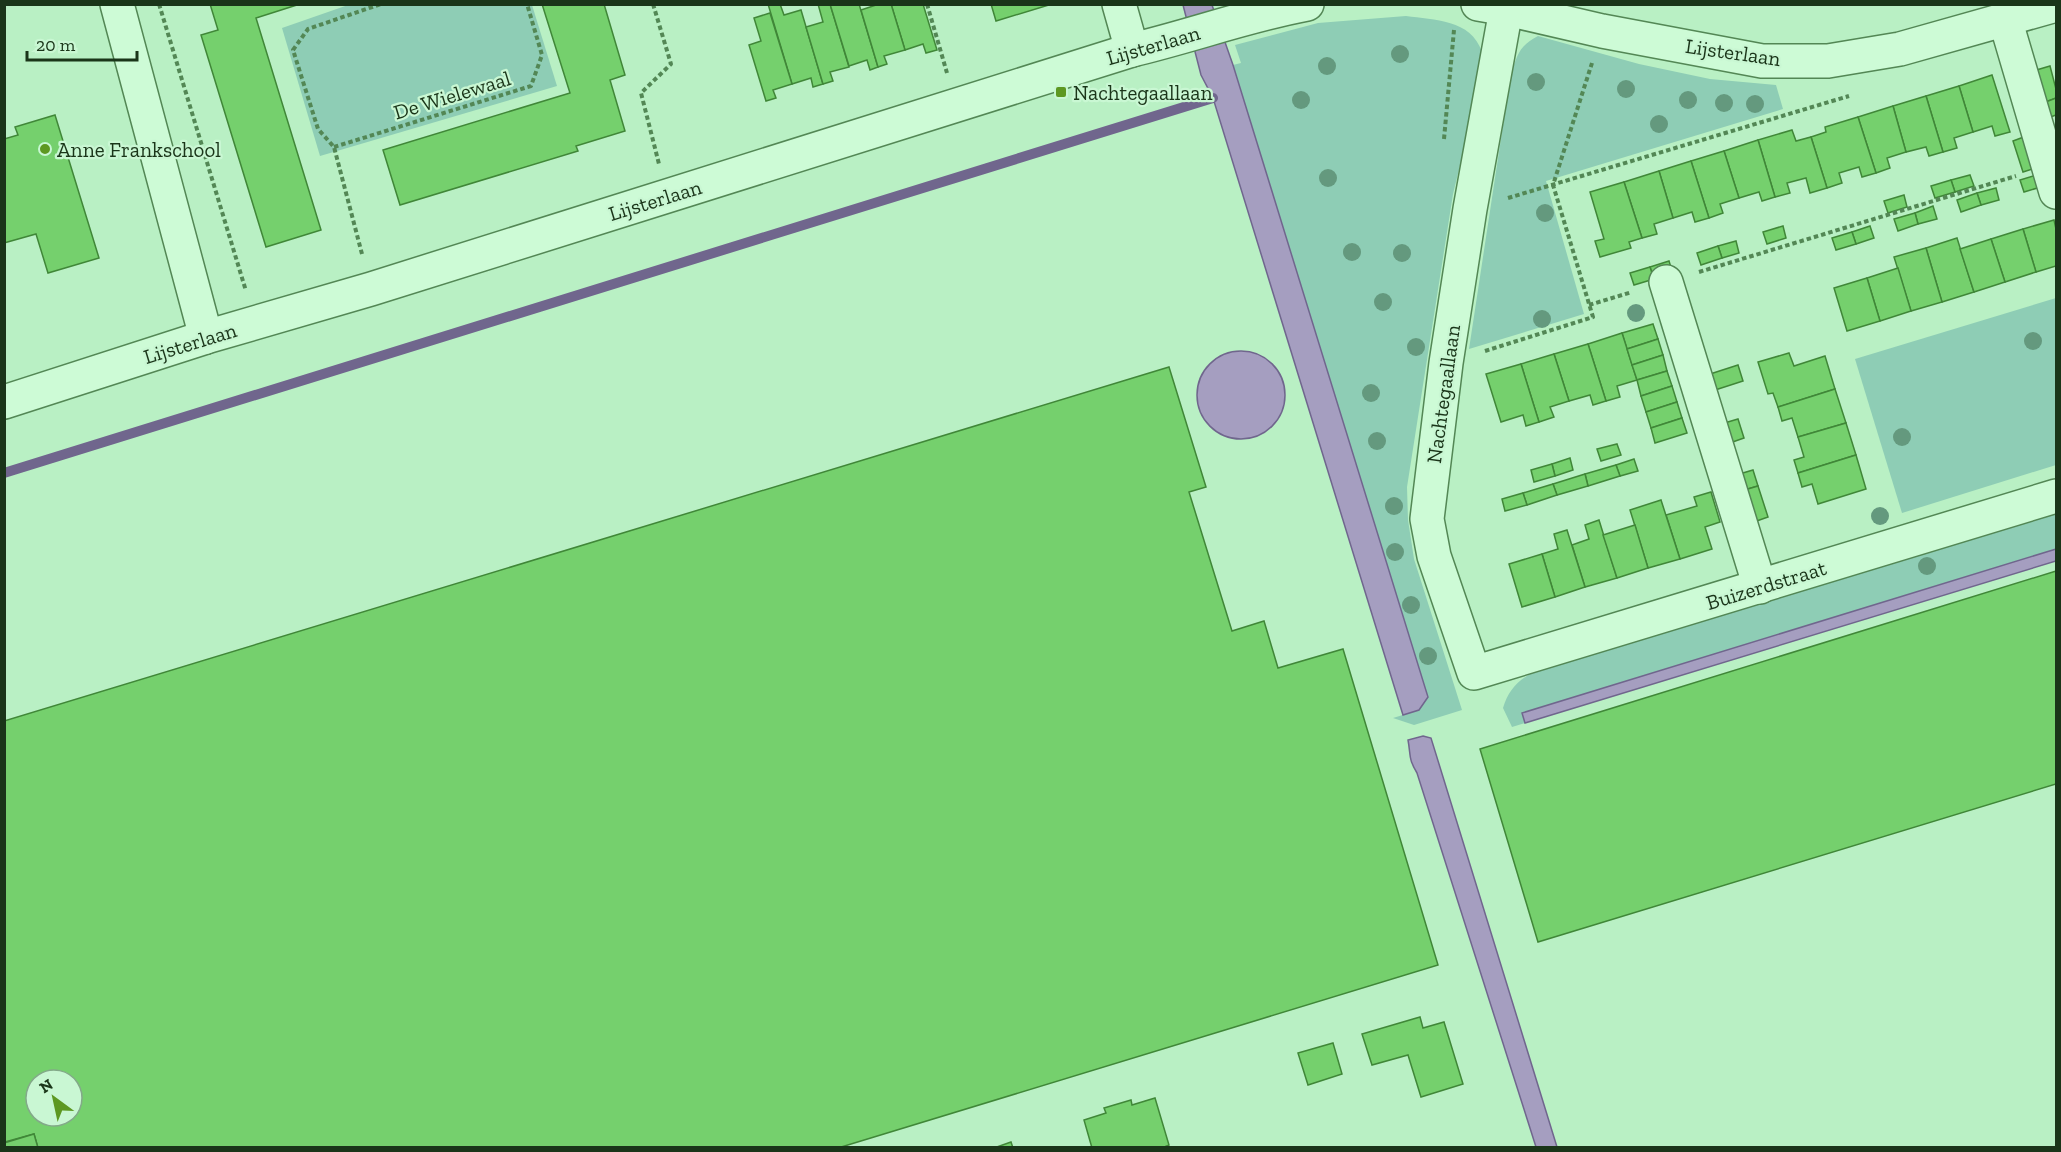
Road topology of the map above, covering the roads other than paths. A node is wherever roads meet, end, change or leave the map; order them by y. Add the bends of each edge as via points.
1 (117, 4) edge
2 (1119, 4) edge
3 (1307, 4) edge
4 (2056, 5) edge
5 (1497, 6) edge
6 (2005, 19) junction
7 (1132, 50) junction
8 (2053, 179) edge
9 (1666, 282) road end
10 (206, 337) junction
11 (4, 402) edge
12 (2056, 496) edge
13 (1760, 587) junction
14 (1474, 673) joint

1 - 10 street
2 - 7 street
3 - 7 street, Lijsterlaan
4 - 6 street, Lijsterlaan
5 - 6 street, Lijsterlaan via 1602,31 1762,61 1828,61 1900,49
5 - 14 street, Nachtegaallaan via 1427,519 1434,556
6 - 8 street
7 - 10 street, Lijsterlaan
9 - 13 street
10 - 11 street, Lijsterlaan
12 - 13 street, Buizerdstraat
13 - 14 street, Buizerdstraat

